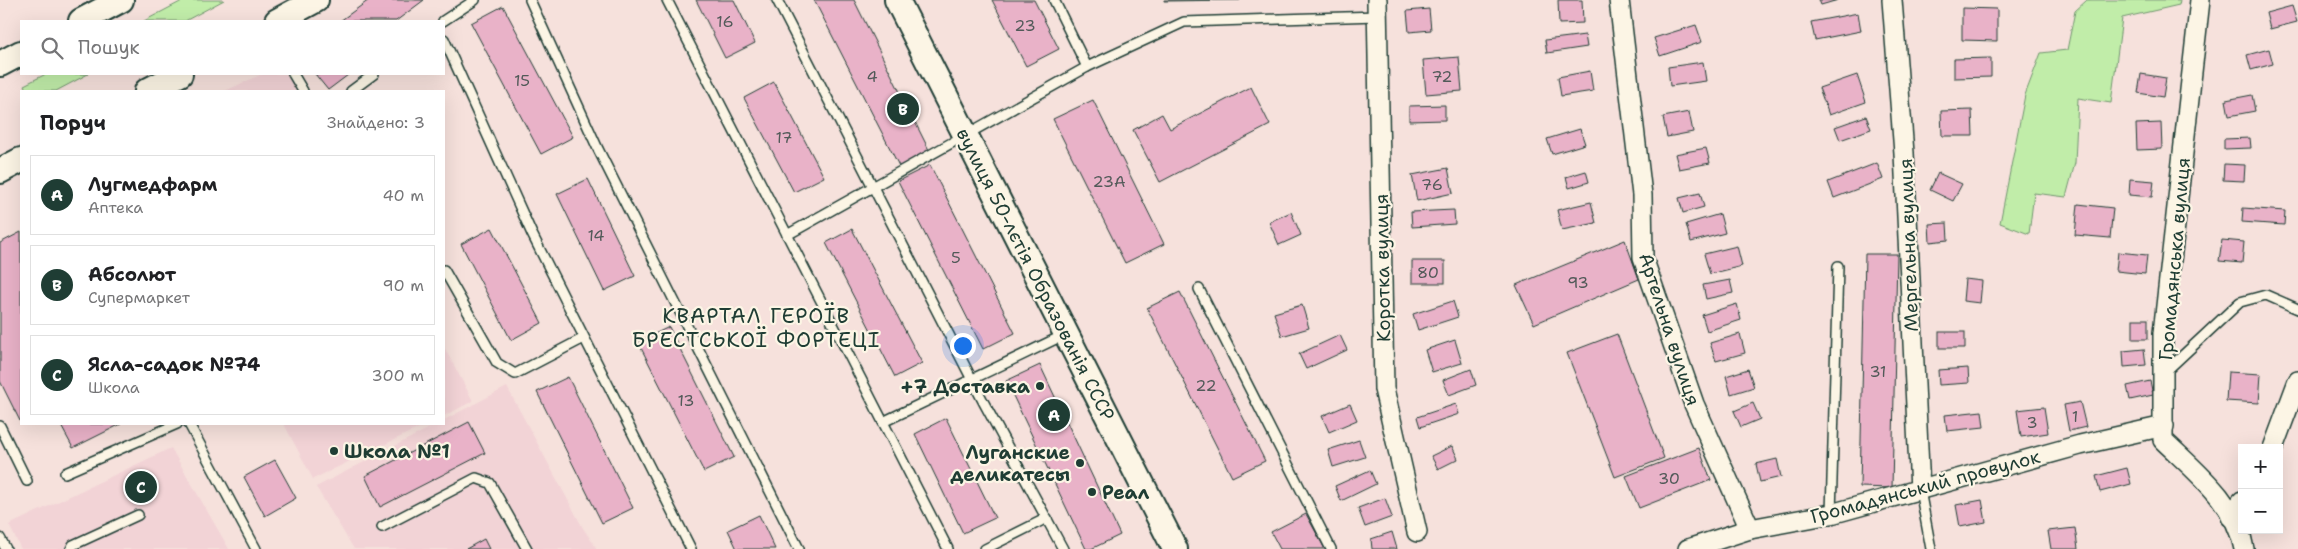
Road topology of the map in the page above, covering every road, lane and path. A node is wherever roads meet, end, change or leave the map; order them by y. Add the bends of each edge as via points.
1 (121, 0) edge
2 (316, 0) edge
3 (475, 0) edge
4 (530, 0) edge
5 (667, 0) edge
6 (777, 0) edge
7 (897, 0) edge
8 (1054, 0) edge
9 (1619, 0) edge
10 (1892, 0) edge
11 (2200, 0) edge
12 (1377, 8) edge
13 (83, 20) edge
14 (279, 20) edge
15 (445, 20) edge
16 (445, 41) edge
17 (20, 54) edge
18 (0, 64) edge
19 (1087, 67) junction
20 (178, 75) edge
21 (293, 75) edge
22 (373, 75) edge
23 (150, 90) edge
24 (303, 90) edge
25 (352, 90) edge
26 (966, 136) junction
27 (20, 161) edge
28 (0, 171) edge
29 (873, 188) junction
30 (787, 235) junction
31 (1838, 266) dead end
32 (445, 272) edge
33 (1198, 289) dead end
34 (2298, 309) edge
35 (1066, 334) junction
36 (584, 338) junction
37 (2164, 373) junction
38 (972, 379) junction
39 (2298, 381) edge
40 (883, 422) junction
41 (175, 425) edge
42 (189, 425) edge
43 (0, 426) edge
44 (2164, 426) junction
45 (2274, 444) edge
46 (65, 473) dead end
47 (27, 480) dead end
48 (1920, 490) junction
49 (2238, 507) edge
50 (1831, 514) junction
51 (138, 515) dead end
52 (2231, 517) junction
53 (1046, 518) junction
54 (382, 527) dead end
55 (1750, 529) junction
56 (1417, 532) dead end
57 (0, 538) edge
58 (6, 549) edge
59 (71, 549) edge
60 (256, 549) edge
61 (527, 549) edge
62 (691, 549) edge
63 (799, 549) edge
64 (948, 549) edge
65 (985, 549) edge
66 (1063, 549) edge
67 (1175, 549) edge
68 (1331, 549) edge
69 (1688, 549) edge
70 (1931, 549) edge
71 (2244, 549) edge

1 - 13 street
2 - 14 street
3 - 15 lane
4 - 63 lane via 598,149
5 - 30 lane
6 - 29 lane
7 - 26 street, вулиця 50-лєтія Образованія СССР
8 - 19 lane
9 - 55 street, Артельна вулиця via 1642,195 1643,258 1694,404
10 - 48 street, Мергельна вулиця via 1904,152
11 - 37 street, Громадянська вулиця via 2163,333
12 - 19 lane via 1184,22
12 - 56 street, Коротка вулиця via 1384,389
16 - 36 lane via 532,234
17 - 18 street
19 - 26 lane
20 - 23 street
21 - 24 lane
22 - 25 lane
26 - 29 lane
26 - 35 street, вулиця 50-лєтія Образованія СССР
27 - 28 street
29 - 30 lane
29 - 38 lane
30 - 40 lane
31 - 50 lane
32 - 36 lane via 496,364 515,374
33 - 68 lane
34 - 37 lane via 2266,295 2240,302
35 - 38 lane
35 - 67 street, вулиця 50-лєтія Образованія СССР
36 - 62 lane
37 - 44 street, Громадянська вулиця
38 - 40 lane
38 - 53 lane
39 - 45 street
40 - 64 lane
41 - 46 lane
42 - 60 lane
43 - 47 lane
44 - 48 street, Громадянський провулок via 2080,445
44 - 52 street, Громадянська вулиця via 2163,440 2220,496
48 - 50 street, Громадянський провулок
48 - 70 lane
49 - 52 street
50 - 55 street, Громадянський провулок
51 - 59 lane via 73,545
52 - 71 street, Громадянська вулиця via 2242,536
53 - 65 lane
53 - 66 lane
54 - 61 lane via 476,478 490,482
55 - 69 street, Громадянський провулок
57 - 58 lane

